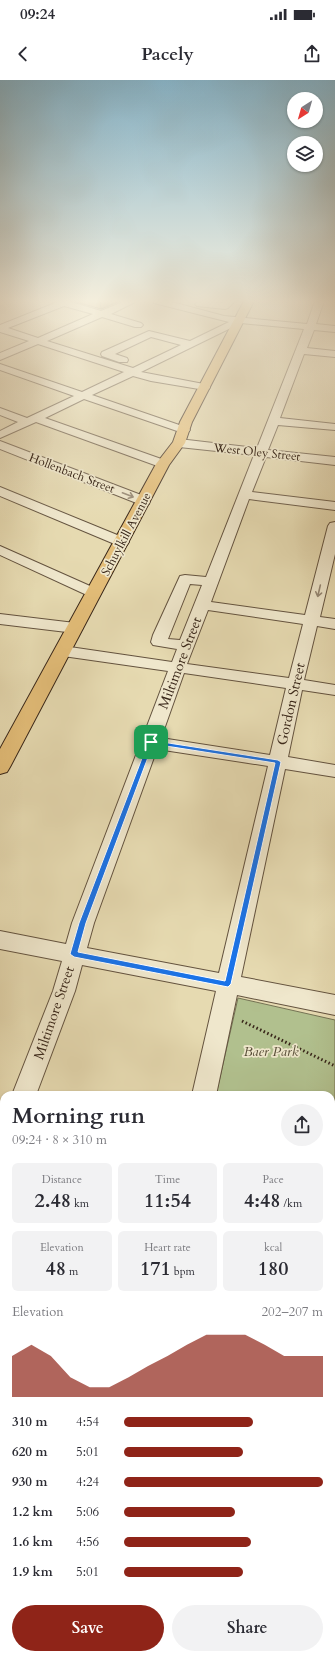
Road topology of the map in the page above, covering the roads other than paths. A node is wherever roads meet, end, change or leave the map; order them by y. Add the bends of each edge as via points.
1 (23, 375) edge
2 (126, 375) edge
3 (145, 375) edge
4 (211, 375) edge
5 (292, 375) edge
6 (205, 387) junction
7 (83, 395) junction
8 (0, 411) edge
9 (32, 420) junction
10 (274, 421) junction
11 (335, 427) edge
12 (0, 435) edge
13 (182, 437) junction
14 (0, 445) edge
15 (262, 452) junction
16 (335, 461) edge
17 (163, 464) junction
18 (0, 490) edge
19 (246, 495) junction
20 (144, 501) junction
21 (335, 506) edge
22 (335, 526) edge
23 (122, 542) junction
24 (0, 550) edge
25 (211, 582) junction
26 (94, 593) junction
27 (202, 605) junction
28 (0, 619) edge
29 (312, 621) junction
30 (335, 624) edge
31 (75, 628) junction
32 (186, 646) junction
33 (63, 651) junction
34 (178, 668) junction
35 (295, 685) junction
36 (335, 690) edge
37 (151, 742) junction
38 (278, 762) junction
39 (0, 767) edge
40 (335, 770) edge
41 (0, 940) edge
42 (74, 954) junction
43 (228, 984) junction
44 (335, 1006) edge
45 (26, 1091) edge
46 (205, 1091) edge

1 - 7 street, West Oley Street
2 - 7 street
3 - 6 street via 151,378
4 - 6 main road, Schuylkill Avenue
5 - 10 street, Miltimore Street
6 - 13 main road, Schuylkill Avenue
7 - 9 street
7 - 13 street, West Oley Street
8 - 9 street
9 - 12 street
9 - 17 street
10 - 11 street
10 - 15 street, Miltimore Street
13 - 15 street, West Oley Street
13 - 17 main road, Schuylkill Avenue
14 -> 20 street, Hollenbach Street
15 - 16 street, West Oley Street
15 - 19 street, Miltimore Street
17 - 20 main road, Schuylkill Avenue
18 - 23 street
19 - 21 street
19 - 25 street, Miltimore Street
20 - 23 main road, Schuylkill Avenue
22 -> 29 street, Gordon Street
23 - 26 main road, Schuylkill Avenue
24 - 26 street
25 - 27 street, Miltimore Street
25 - 32 street via 185,579 159,642
26 - 31 main road, Schuylkill Avenue
27 - 29 street
27 - 32 street, Miltimore Street
28 - 31 street
29 - 30 street
29 - 35 street, Gordon Street
31 - 33 main road, Schuylkill Avenue
32 - 34 street, Miltimore Street
33 - 34 street
33 - 39 main road, Schuylkill Avenue
34 - 35 street
34 - 37 street, Miltimore Street
35 - 36 street
35 - 38 street, Gordon Street
37 - 38 street
37 - 42 street, Miltimore Street via 83,923
38 - 40 street
38 - 43 street, Gordon Street
41 - 42 street
42 - 43 street
42 - 45 street, Miltimore Street via 64,991
43 - 44 street
43 - 46 street, Gordon Street

